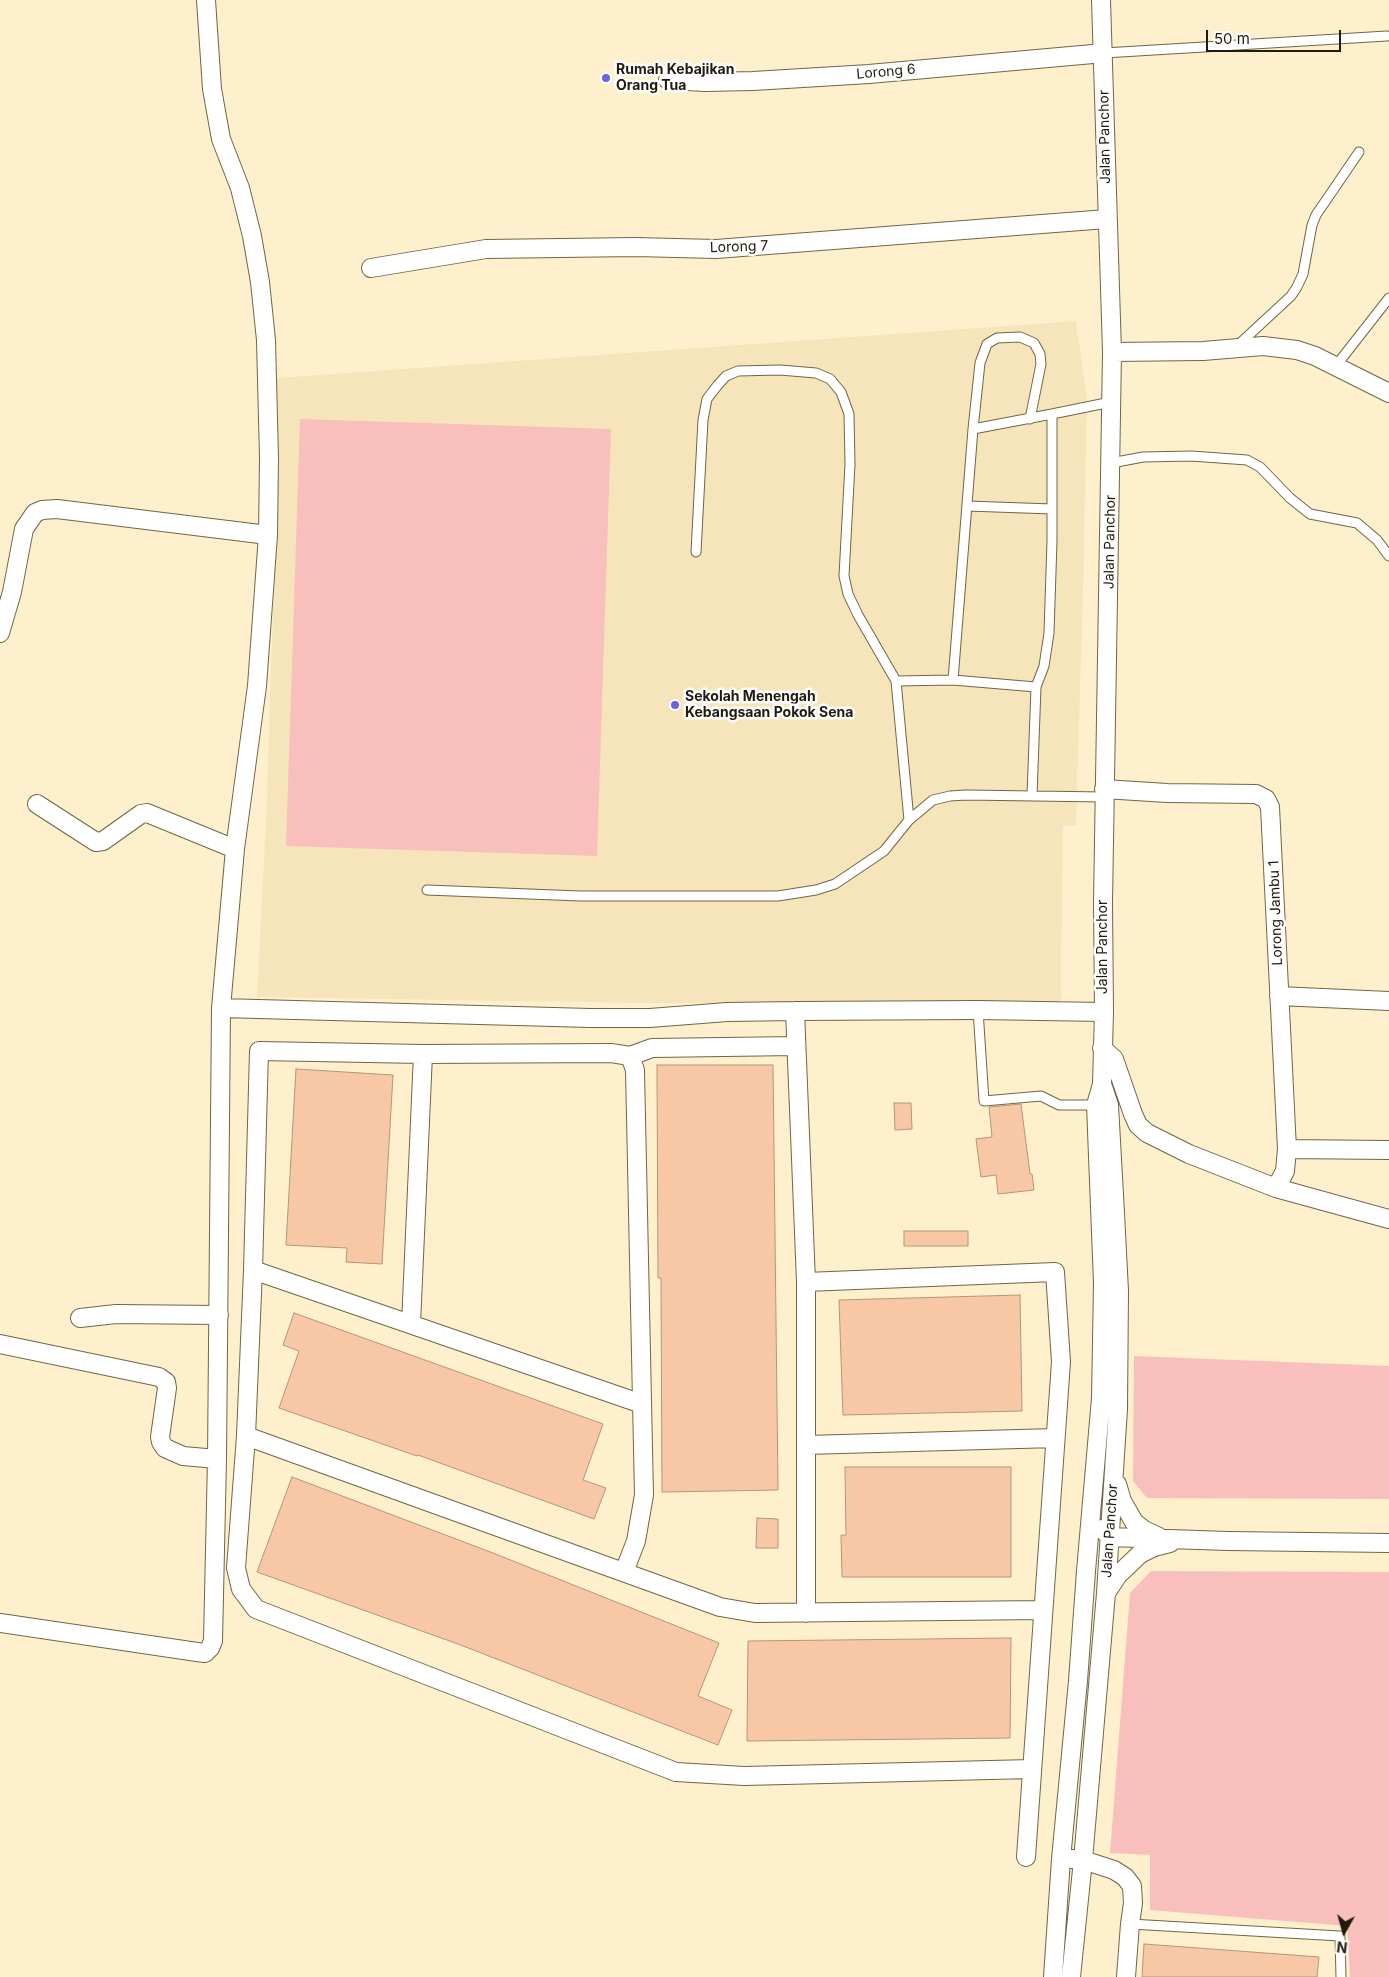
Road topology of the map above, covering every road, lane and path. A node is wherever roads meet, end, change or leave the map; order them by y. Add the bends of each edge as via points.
1 (206, 0) edge
2 (1101, 0) edge
3 (1387, 36) dead end
4 (1104, 53) junction
5 (668, 80) dead end
6 (1358, 152) dead end
7 (1107, 219) junction
8 (371, 268) dead end
9 (1389, 298) edge
10 (1234, 349) junction
11 (1112, 352) junction
12 (1335, 367) junction
13 (1389, 393) edge
14 (1111, 402) junction
15 (1052, 414) junction
16 (1030, 419) junction
17 (973, 429) junction
18 (1111, 463) junction
19 (967, 506) junction
20 (1052, 509) junction
21 (268, 535) junction
22 (696, 552) dead end
23 (1389, 556) edge
24 (0, 633) edge
25 (953, 680) junction
26 (896, 681) junction
27 (1036, 687) junction
28 (1104, 793) junction
29 (1032, 795) junction
30 (37, 804) dead end
31 (909, 820) junction
32 (235, 849) junction
33 (427, 890) dead end
34 (1279, 996) junction
35 (1389, 1001) edge
36 (221, 1008) junction
37 (978, 1010) junction
38 (795, 1011) junction
39 (1104, 1012) junction
40 (796, 1046) junction
41 (1102, 1048) junction
42 (423, 1054) junction
43 (630, 1056) junction
44 (1102, 1105) junction
45 (1287, 1148) junction
46 (1389, 1150) edge
47 (1276, 1188) junction
48 (1389, 1219) edge
49 (253, 1270) junction
50 (806, 1282) junction
51 (219, 1315) junction
52 (80, 1318) dead end
53 (411, 1324) junction
54 (0, 1344) edge
55 (642, 1404) junction
56 (246, 1436) junction
57 (1055, 1438) junction
58 (806, 1446) junction
59 (217, 1459) junction
60 (1114, 1471) junction
61 (1092, 1503) junction
62 (1110, 1537) junction
63 (1164, 1538) junction
64 (1185, 1539) junction
65 (1389, 1543) edge
66 (1086, 1571) junction
67 (624, 1572) junction
68 (1106, 1593) junction
69 (1043, 1610) junction
70 (806, 1613) junction
71 (0, 1623) edge
72 (1032, 1769) junction
73 (1026, 1857) dead end
74 (1060, 1858) junction
75 (1083, 1860) junction
76 (1130, 1924) junction
77 (1053, 1977) edge
78 (1071, 1977) edge
79 (1126, 1977) edge
80 (1341, 1977) edge

1 - 21 street via 212,89 220,131 240,188 260,282 266,340
2 - 4 street, Jalan Panchor
3 - 4 lane
4 - 5 street, Lorong 6 via 850,75 743,81
4 - 7 street, Jalan Panchor
6 - 10 lane via 1316,215 1297,287
7 - 8 street, Lorong 7 via 725,249 486,249
7 - 11 street, Jalan Panchor
9 - 12 lane
10 - 11 street
10 - 12 street via 1263,346 1297,350
11 - 14 street, Jalan Panchor
12 - 13 street
14 - 15 lane
14 - 18 street, Jalan Panchor
15 - 16 lane
15 - 20 lane
16 - 17 lane
16 - 17 lane via 1041,364 1040,354 1034,343 1020,336 996,338 987,344 981,356
17 - 19 lane
18 - 23 lane via 1143,457 1247,460 1260,467 1310,514 1357,523 1377,540
18 - 28 street, Jalan Panchor
19 - 20 lane
19 - 25 lane
20 - 27 lane via 1049,633 1044,666
21 - 24 street via 57,509 42,510 35,513 24,529
21 - 32 street via 257,686
22 - 26 lane via 703,420 707,399 717,386 726,376 738,371 816,373 830,379 841,392 849,414 850,464 844,576 858,615
25 - 26 lane
25 - 27 lane
26 - 31 lane
27 - 29 lane
28 - 29 lane
28 - 34 street, Lorong Jambu 1 via 1256,794 1266,799 1272,823
28 - 39 street, Jalan Panchor
29 - 31 lane via 950,796 933,800
30 - 32 street via 96,842 103,841 140,814 147,814
31 - 33 lane via 884,851 835,884 792,894 580,896
32 - 36 street
34 - 35 street
34 - 45 street, Lorong Jambu 1
36 - 38 street via 590,1018
36 - 51 street
37 - 38 street
37 - 39 street
37 - 44 lane via 984,1101 1041,1096 1059,1105
38 - 40 street
39 - 41 street, Jalan Panchor
40 - 43 street via 652,1048
40 - 50 street
41 - 44 street, Jalan Panchor
41 - 47 street via 1114,1059 1133,1114 1147,1133
42 - 43 street via 612,1053
42 - 49 street via 259,1051
42 - 53 street
43 - 55 street via 635,1070
44 - 60 street, Jalan Panchor via 1119,1291
44 - 61 street, Jalan Panchor via 1101,1398
45 - 46 street
45 - 47 street, Lorong Jambu 1 via 1284,1171
47 - 48 street
49 - 53 street
49 - 56 street
50 - 57 street via 1055,1272 1061,1362
50 - 58 street
51 - 52 street via 116,1314
51 - 59 street
53 - 55 street
54 - 59 street via 159,1378 166,1382 167,1388 160,1437 165,1448 183,1456
55 - 67 street via 644,1495 636,1542
56 - 67 street
56 - 72 street via 236,1568 241,1589 256,1608 676,1772 744,1776
57 - 58 street
57 - 69 street
58 - 70 street
59 - 71 street via 213,1641 205,1653
60 - 62 street, Jalan Panchor
60 - 63 street via 1122,1502 1134,1522
61 - 62 street via 1098,1522
61 - 66 street, Jalan Panchor
62 - 63 street
62 - 66 street
62 - 68 street, Jalan Panchor
63 - 64 street
64 - 65 street
64 - 68 street via 1140,1554 1118,1575
66 - 74 street, Jalan Panchor
67 - 70 street via 720,1607 754,1613
68 - 75 street, Jalan Panchor
69 - 70 street
69 - 72 street
72 - 73 street
74 - 75 street
74 - 77 street, Jalan Panchor
75 - 76 street via 1114,1870 1132,1886
75 - 78 street, Jalan Panchor
76 - 79 street
76 - 80 lane via 1340,1936

